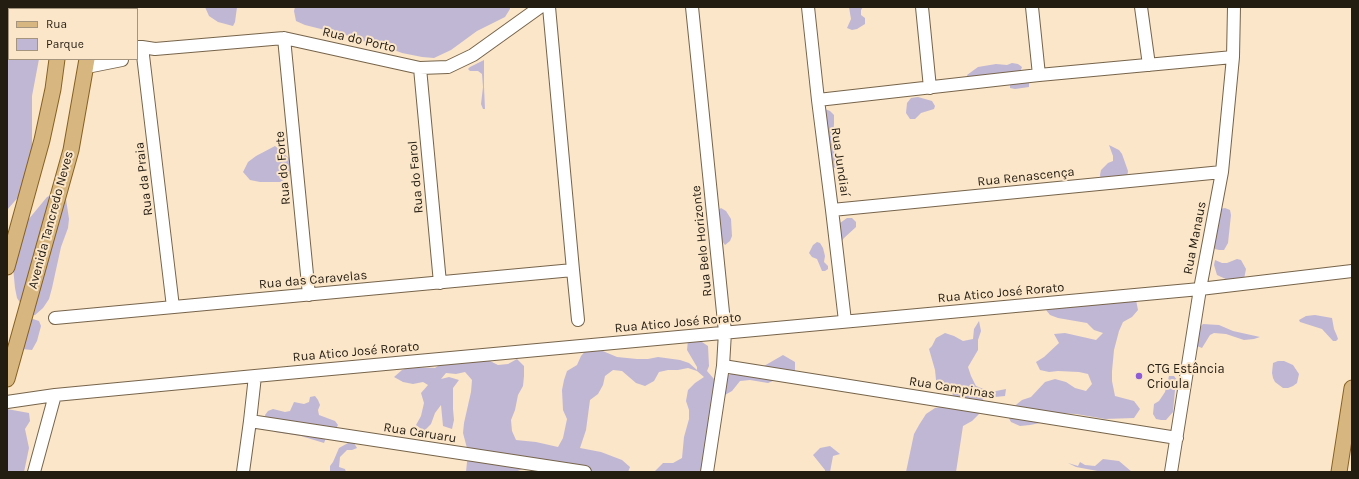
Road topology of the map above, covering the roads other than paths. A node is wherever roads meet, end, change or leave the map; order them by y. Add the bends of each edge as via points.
1 (540, 7) edge
2 (549, 7) edge
3 (692, 7) edge
4 (808, 7) edge
5 (922, 7) edge
6 (1032, 7) edge
7 (1142, 7) edge
8 (1234, 7) edge
9 (284, 38) junction
10 (140, 52) edge
11 (1233, 56) junction
12 (57, 60) edge
13 (122, 60) edge
14 (87, 63) edge
15 (1149, 65) junction
16 (420, 68) junction
17 (1039, 75) junction
18 (930, 88) junction
19 (818, 100) junction
20 (1222, 172) junction
21 (832, 210) junction
22 (7, 268) edge
23 (572, 270) junction
24 (1352, 271) edge
25 (440, 283) junction
26 (1200, 288) junction
27 (309, 295) junction
28 (173, 307) junction
29 (55, 318) dead end
30 (578, 320) dead end
31 (845, 321) junction
32 (725, 332) junction
33 (723, 366) junction
34 (255, 376) junction
35 (7, 379) edge
36 (1352, 388) edge
37 (54, 395) junction
38 (7, 402) edge
39 (250, 421) junction
40 (1177, 438) junction
41 (34, 472) edge
42 (243, 472) edge
43 (585, 472) edge
44 (707, 472) edge
45 (1172, 472) edge
46 (1339, 472) edge

1 - 16 street, Rua do Porto via 473,55 448,67
2 - 23 street
3 - 32 street, Rua Belo Horizonte
4 - 19 street, Rua Jundiaí
5 - 18 street
6 - 17 street
7 - 15 street
8 - 11 street, Rua Manaus
9 - 10 street, Rua do Porto
9 - 16 street, Rua do Porto
9 - 27 street, Rua do Forte
10 - 28 street, Rua da Praia
11 - 15 street
11 - 20 street, Rua Manaus
12 - 22 main road via 42,140
13 - 14 street
14 - 35 main road, Avenida Tancredo Neves via 71,150
15 - 17 street
16 - 25 street, Rua do Farol
17 - 18 street
18 - 19 street
19 - 21 street, Rua Jundiaí
20 - 21 street, Rua Renascença
20 - 26 street, Rua Manaus
21 - 31 street, Rua Jundiaí
23 - 25 street, Rua das Caravelas
23 - 30 street
24 - 26 street, Rua Atico José Rorato
25 - 27 street, Rua das Caravelas
26 - 31 street, Rua Atico José Rorato
26 - 40 street, Rua Manaus
27 - 28 street, Rua das Caravelas
28 - 29 street, Rua das Caravelas
31 - 32 street, Rua Atico José Rorato
32 - 33 street, Rua Belo Horizonte
32 - 34 street, Rua Atico José Rorato
33 - 40 street, Rua Campinas
33 - 44 street, Rua Belo Horizonte
34 - 37 street, Rua Atico José Rorato
34 - 39 street
36 - 46 main road
37 - 38 street, Rua Atico José Rorato
37 - 41 street
39 - 42 street
39 - 43 street, Rua Caruaru
40 - 45 street, Rua Manaus

